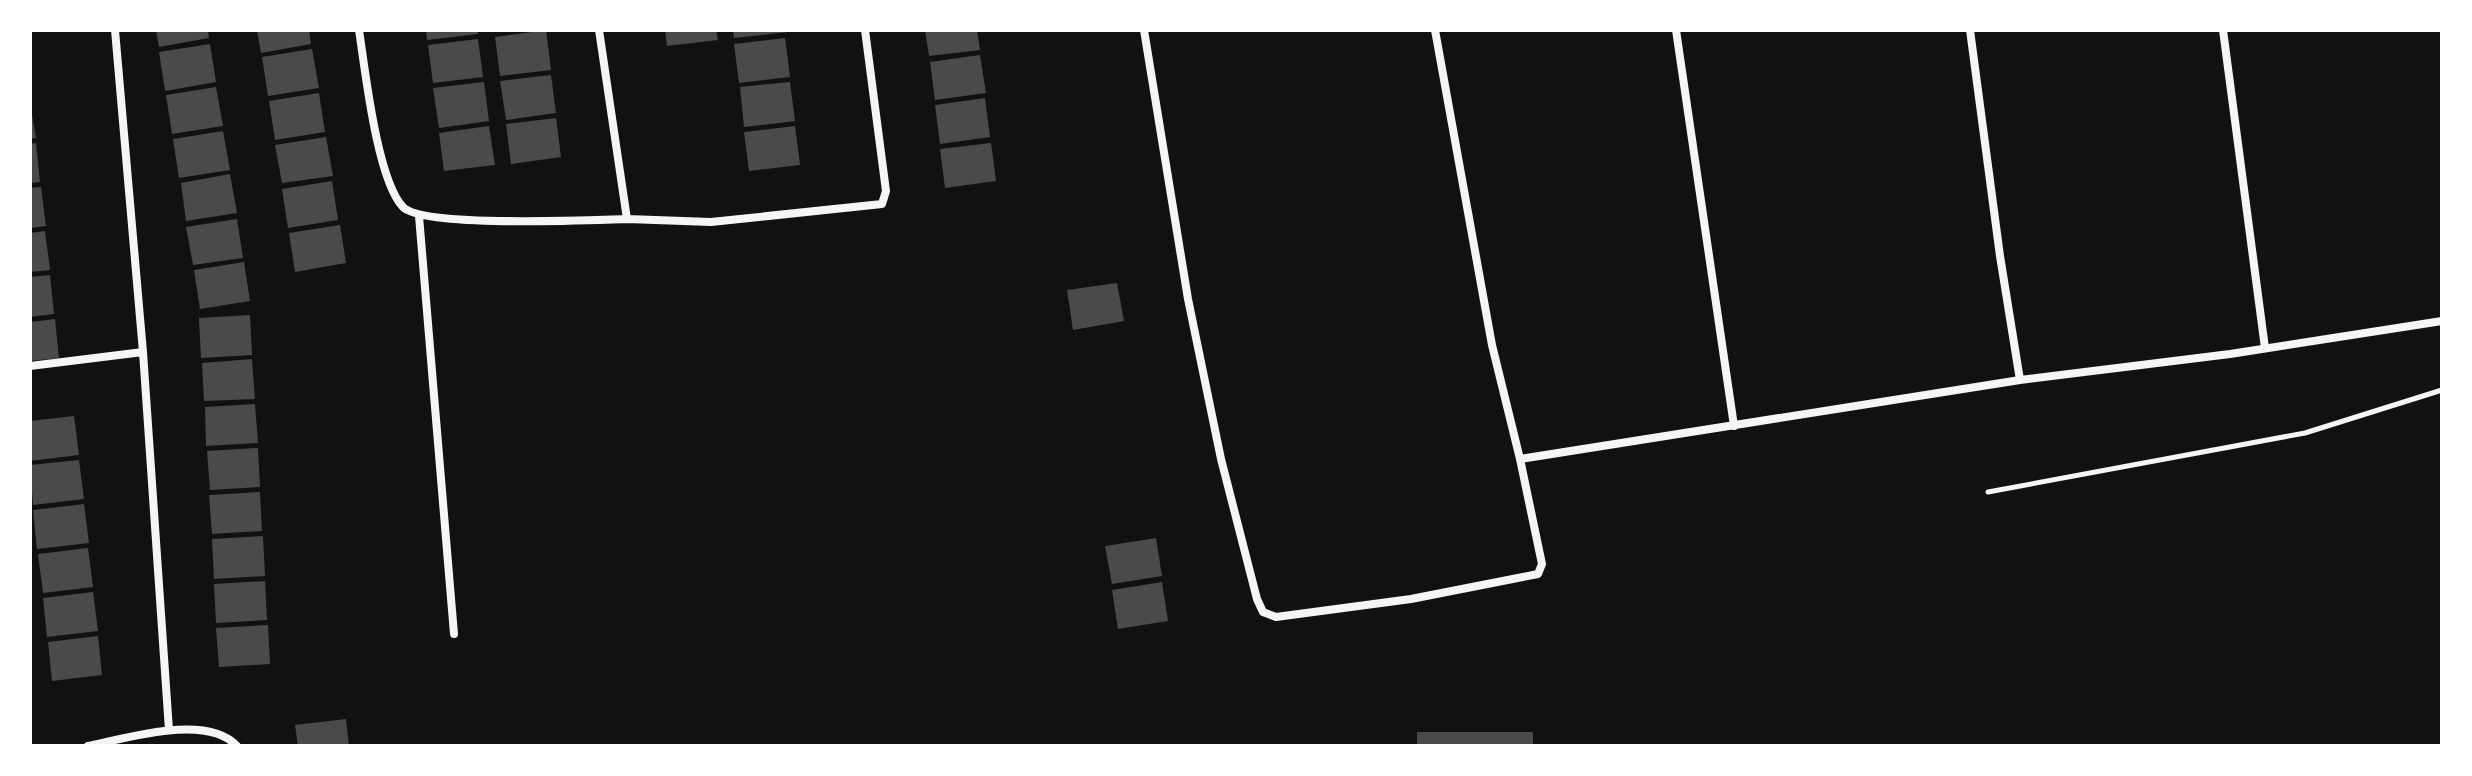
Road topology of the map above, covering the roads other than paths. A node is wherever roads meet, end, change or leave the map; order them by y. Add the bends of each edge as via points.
1 (115, 30) edge
2 (359, 30) edge
3 (599, 30) edge
4 (865, 30) edge
5 (1144, 30) edge
6 (1435, 30) edge
7 (1676, 30) edge
8 (1970, 30) edge
9 (2223, 30) edge
10 (419, 216) junction
11 (627, 219) junction
12 (2442, 321) edge
13 (2265, 348) junction
14 (143, 352) junction
15 (30, 366) edge
16 (2020, 380) junction
17 (1734, 426) junction
18 (1520, 459) junction
19 (454, 634) dead end
20 (169, 730) junction
21 (88, 746) edge
22 (237, 746) edge

1 - 14 street
2 - 10 street via 370,103 392,187 403,207
3 - 11 street
4 - 11 street via 886,191 882,204 711,222
5 - 18 street via 1212,417 1263,612 1276,617 1411,599 1538,574 1542,564
6 - 18 street via 1492,345
7 - 17 street
8 - 16 street
9 - 13 street
10 - 11 street
10 - 19 street
12 - 13 street
13 - 16 street
14 - 15 street
14 - 20 street
16 - 17 street
17 - 18 street
20 - 21 street
20 - 22 street via 217,732

